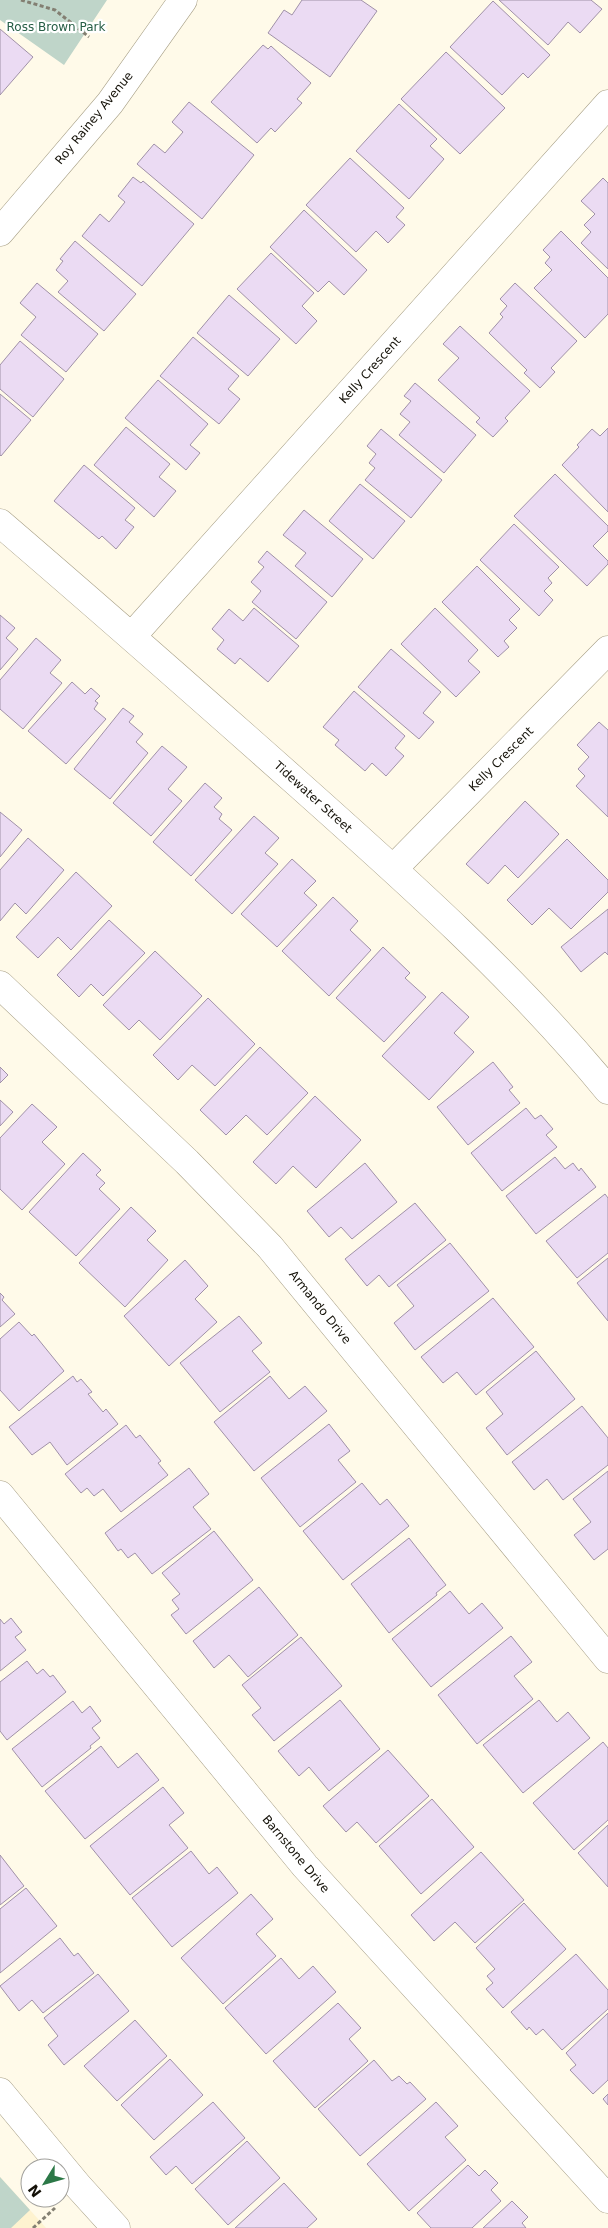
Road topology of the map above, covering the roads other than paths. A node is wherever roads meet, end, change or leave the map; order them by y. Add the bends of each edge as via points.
1 (183, 0) edge
2 (608, 104) edge
3 (0, 232) edge
4 (0, 523) edge
5 (132, 636) junction
6 (608, 650) edge
7 (393, 868) junction
8 (0, 985) edge
9 (608, 1090) edge
10 (0, 1495) edge
11 (608, 1659) edge
12 (0, 2092) edge
13 (608, 2199) edge
14 (116, 2228) edge

1 - 3 street, Roy Rainey Avenue via 110,103
2 - 5 street, Kelly Crescent
4 - 5 street, Tidewater Street
5 - 7 street, Tidewater Street
6 - 7 street, Kelly Crescent
7 - 9 street, Tidewater Street via 512,983
8 - 11 street, Armando Drive via 194,1168 270,1247
10 - 13 street, Barnstone Drive via 305,1866
12 - 14 street

